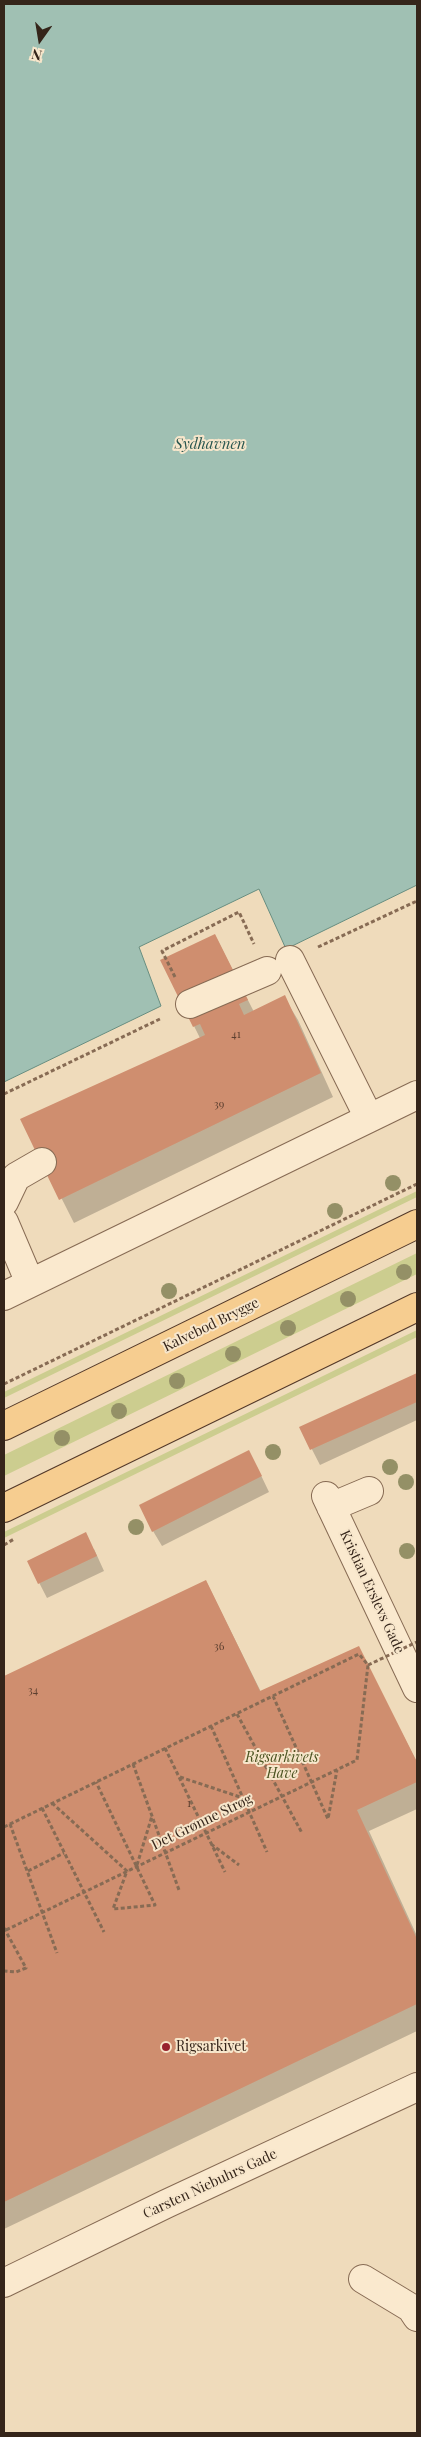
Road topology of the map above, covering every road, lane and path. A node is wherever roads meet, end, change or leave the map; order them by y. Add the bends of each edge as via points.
1 (190, 1004) dead end
2 (417, 1095) edge
3 (369, 1118) junction
4 (42, 1162) dead end
5 (417, 1184) edge
6 (4, 1202) edge
7 (4, 1222) edge
8 (417, 1224) edge
9 (30, 1283) junction
10 (4, 1296) edge
11 (417, 1307) edge
12 (4, 1384) edge
13 (4, 1426) edge
14 (369, 1491) dead end
15 (4, 1508) edge
16 (417, 1642) edge
17 (368, 1665) junction
18 (417, 1688) edge
19 (273, 1696) junction
20 (237, 1714) junction
21 (212, 1726) junction
22 (165, 1748) junction
23 (133, 1764) junction
24 (337, 1770) junction
25 (179, 1777) junction
26 (96, 1782) junction
27 (312, 1782) junction
28 (282, 1796) junction
29 (243, 1798) junction
30 (52, 1803) junction
31 (42, 1808) junction
32 (250, 1812) junction
33 (152, 1816) junction
34 (10, 1824) junction
35 (4, 1827) edge
36 (206, 1833) junction
37 (302, 1833) dead end
38 (211, 1843) junction
39 (267, 1852) dead end
40 (64, 1853) junction
41 (165, 1853) junction
42 (239, 1865) dead end
43 (137, 1866) junction
44 (28, 1871) junction
45 (127, 1871) junction
46 (225, 1872) dead end
47 (179, 1890) dead end
48 (84, 1892) junction
49 (42, 1912) junction
50 (4, 1930) edge
51 (104, 1932) dead end
52 (57, 1952) dead end
53 (4, 1971) edge
54 (417, 2088) edge
55 (363, 2279) dead end
56 (4, 2283) edge
57 (417, 2317) edge

1 - 3 street via 279,966
2 - 3 street
3 - 9 street
4 - 6 street via 16,1177
5 - 12 path
7 - 9 street
8 - 13 main road, Kalvebod Brygge
9 - 10 street
11 - 15 main road
14 - 18 street, Kristian Erslevs Gade via 328,1501
16 - 17 path, bridge
17 - 19 path via 359,1654
17 - 24 path, Det Grønne Strøg via 357,1760
19 - 20 path
19 - 27 path
20 - 21 path
20 - 28 path
21 - 22 path
21 - 29 path
22 - 23 path
22 - 25 path
23 - 26 path
23 - 33 path
24 - 27 path, Det Grønne Strøg
24 - 27 path via 328,1819
25 - 29 path
25 - 36 path
26 - 30 path
26 - 43 path
27 - 28 path, Det Grønne Strøg
28 - 32 path, Det Grønne Strøg
28 - 37 path
29 - 32 path
30 - 31 path
30 - 45 path
31 - 34 path
31 - 40 path
32 - 36 path, Det Grønne Strøg
32 - 39 path
33 - 41 path
33 - 43 path
34 - 35 path
34 - 44 path
36 - 38 path
36 - 41 path, Det Grønne Strøg
38 - 42 path
38 - 46 path
40 - 44 path
40 - 48 path
41 - 43 path, Det Grønne Strøg
41 - 47 path
43 - 45 path, Det Grønne Strøg
43 - 45 path via 155,1905 113,1909
44 - 49 path
45 - 48 path, Det Grønne Strøg
48 - 49 path, Det Grønne Strøg
48 - 51 path
49 - 50 path, Det Grønne Strøg
49 - 52 path
50 - 53 path via 26,1968 16,1972
54 - 56 street, Carsten Niebuhrs Gade
55 - 57 street via 411,2308

